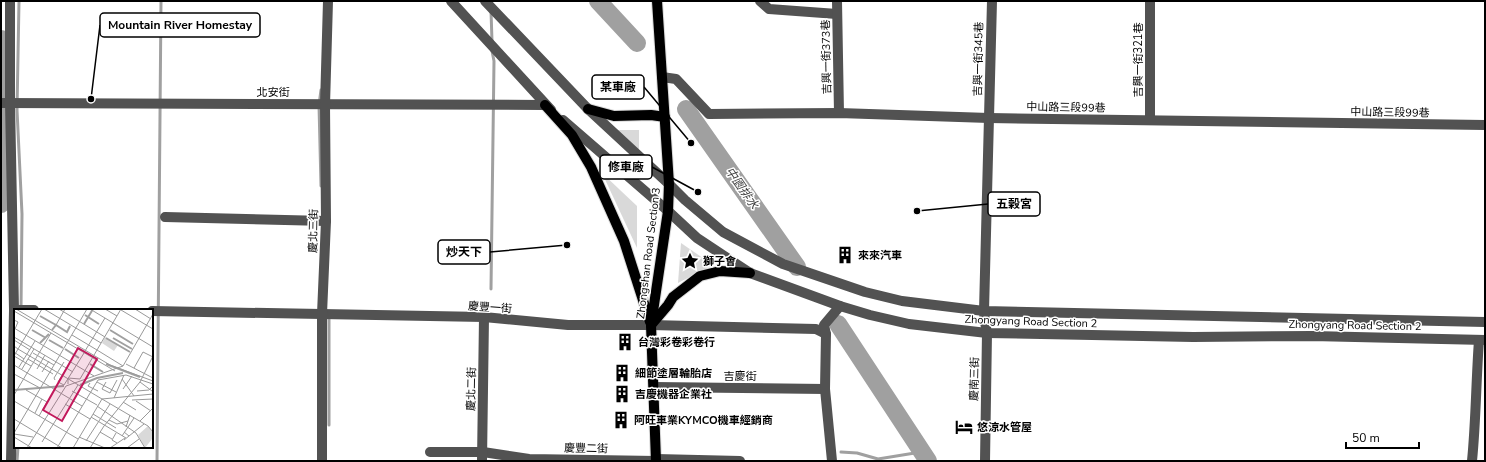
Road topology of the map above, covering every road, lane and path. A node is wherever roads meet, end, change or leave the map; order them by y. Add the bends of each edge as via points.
1 (10, 1) edge
2 (328, 1) edge
3 (451, 1) edge
4 (485, 1) edge
5 (657, 1) edge
6 (760, 1) edge
7 (837, 1) edge
8 (992, 1) edge
9 (1150, 1) edge
10 (837, 14) junction
11 (662, 77) junction
12 (5, 102) edge
13 (325, 105) junction
14 (545, 105) junction
15 (588, 109) junction
16 (839, 113) junction
17 (665, 117) junction
18 (989, 118) junction
19 (1150, 120) junction
20 (1485, 125) edge
21 (669, 184) junction
22 (668, 211) junction
23 (165, 217) dead end
24 (326, 221) junction
25 (750, 273) junction
26 (840, 306) junction
27 (14, 310) joint
28 (984, 311) junction
29 (153, 312) edge
30 (322, 314) junction
31 (484, 317) junction
32 (1485, 322) edge
33 (651, 325) junction
34 (988, 333) junction
35 (826, 334) junction
36 (1482, 340) edge
37 (654, 387) junction
38 (825, 389) junction
39 (430, 452) dead end
40 (483, 456) edge
41 (11, 461) edge
42 (322, 461) edge
43 (656, 461) edge
44 (739, 461) edge
45 (832, 461) edge
46 (985, 461) edge
47 (1472, 461) edge

1 - 12 street
2 - 13 street, 慶北三街
3 - 14 street, Zhongyang Road Section 2
4 - 15 street, Zhongyang Road Section 2
5 - 11 main road, Zhongshan Road Section 3
6 - 10 street via 769,9
7 - 10 street, 吉興一街373巷
8 - 18 street, 吉興一街345巷
9 - 19 street, 吉興一街321巷
10 - 16 street, 吉興一街373巷
11 - 16 street, 中山路三段99巷 via 676,79 709,114
11 - 17 main road, Zhongshan Road Section 3
12 - 13 street, 北安街
12 - 27 street
13 - 14 street, 北安街
13 - 24 street, 慶北三街
14 - 22 street, Zhongyang Road Section 2
14 - 33 main road via 572,135 594,173 624,241
15 - 17 main road via 614,116
15 - 21 street, Zhongyang Road Section 2
16 - 18 street, 中山路三段99巷
17 - 21 main road, Zhongshan Road Section 3
18 - 19 street, 中山路三段99巷
18 - 28 street, 吉興一街345巷
19 - 20 street, 中山路三段99巷
21 - 22 main road, Zhongshan Road Section 3
21 - 28 street, Zhongyang Road Section 2 via 723,232 783,264 865,292 902,301
22 - 25 street, Zhongyang Road Section 2 via 697,238
22 - 33 main road, Zhongshan Road Section 3
23 - 24 street
24 - 30 street, 慶北三街
25 - 26 street, Zhongyang Road Section 2
25 - 33 main road via 720,271 700,276 672,297 668,306
26 - 34 street, Zhongyang Road Section 2 via 909,324
26 - 35 street via 824,325
27 - 41 street
28 - 32 street, Zhongyang Road Section 2
28 - 34 street, 慶南三街
29 - 30 street, 慶豐一街
30 - 31 street, 慶豐一街
30 - 42 street, 慶北三街
31 - 33 street, 慶豐一街 via 568,325
31 - 40 street, 慶北二街
33 - 35 street, 慶豐一街 via 816,329
33 - 37 main road, Zhongshan Road Section 3
34 - 36 street, Zhongyang Road Section 2
34 - 46 street, 慶南三街
35 - 38 street
36 - 47 street via 1475,383
37 - 38 street, 吉慶街
37 - 43 main road, Zhongshan Road Section 3
38 - 45 street
39 - 40 street, 慶豐二街
40 - 43 street, 慶豐二街
43 - 44 street, 慶豐二街

